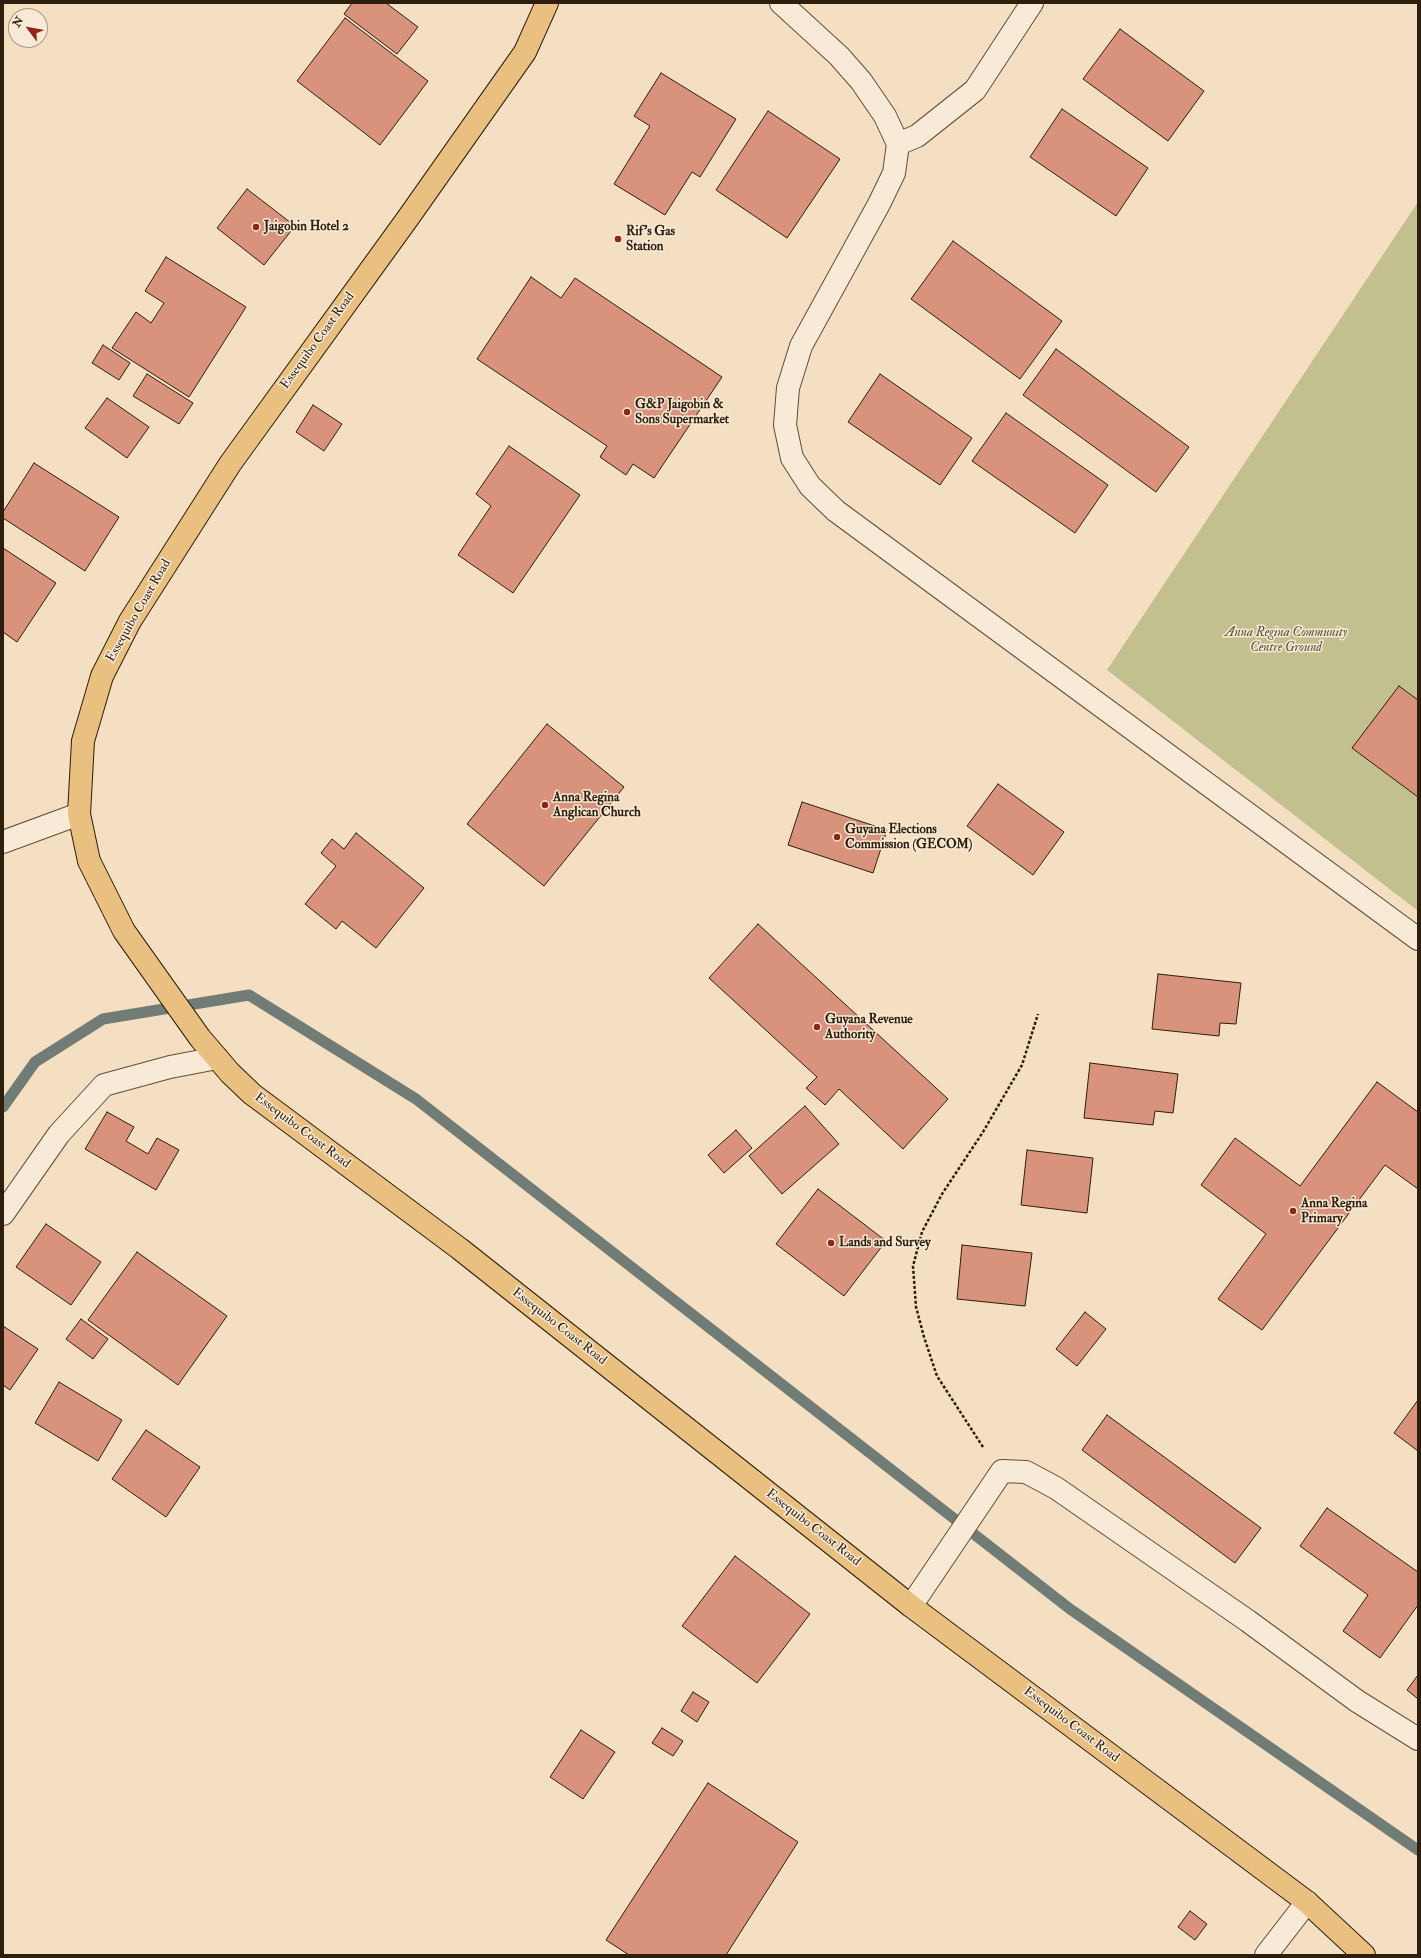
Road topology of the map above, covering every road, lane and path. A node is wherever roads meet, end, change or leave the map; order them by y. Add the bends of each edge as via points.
1 (547, 3) edge
2 (781, 3) edge
3 (1032, 3) edge
4 (898, 144) junction
5 (79, 814) junction
6 (3, 842) edge
7 (1418, 939) edge
8 (1038, 1014) dead end
9 (217, 1058) junction
10 (3, 1214) edge
11 (1002, 1471) junction
12 (912, 1606) junction
13 (1418, 1740) edge
14 (1307, 1902) junction
15 (1266, 1955) edge
16 (1364, 1955) edge

1 - 5 main road, Essequibo Coast Road via 525,52 230,464 130,621 102,676 83,741
2 - 4 street via 861,81 885,116
3 - 4 street via 975,90 917,136
4 - 7 street via 894,173 801,346 788,388 785,425 792,458 810,486 836,511
5 - 6 street
5 - 9 main road, Essequibo Coast Road via 89,861 124,931
8 - 11 path via 1022,1064 922,1232 913,1266 916,1307 937,1376 980,1444
9 - 10 street via 170,1067 104,1085 60,1134
9 - 12 main road, Essequibo Coast Road via 252,1094 460,1249
11 - 12 street
11 - 13 street via 1026,1472 1056,1488 1248,1621 1357,1701
12 - 14 main road, Essequibo Coast Road
14 - 15 street
14 - 16 main road, Essequibo Coast Road

